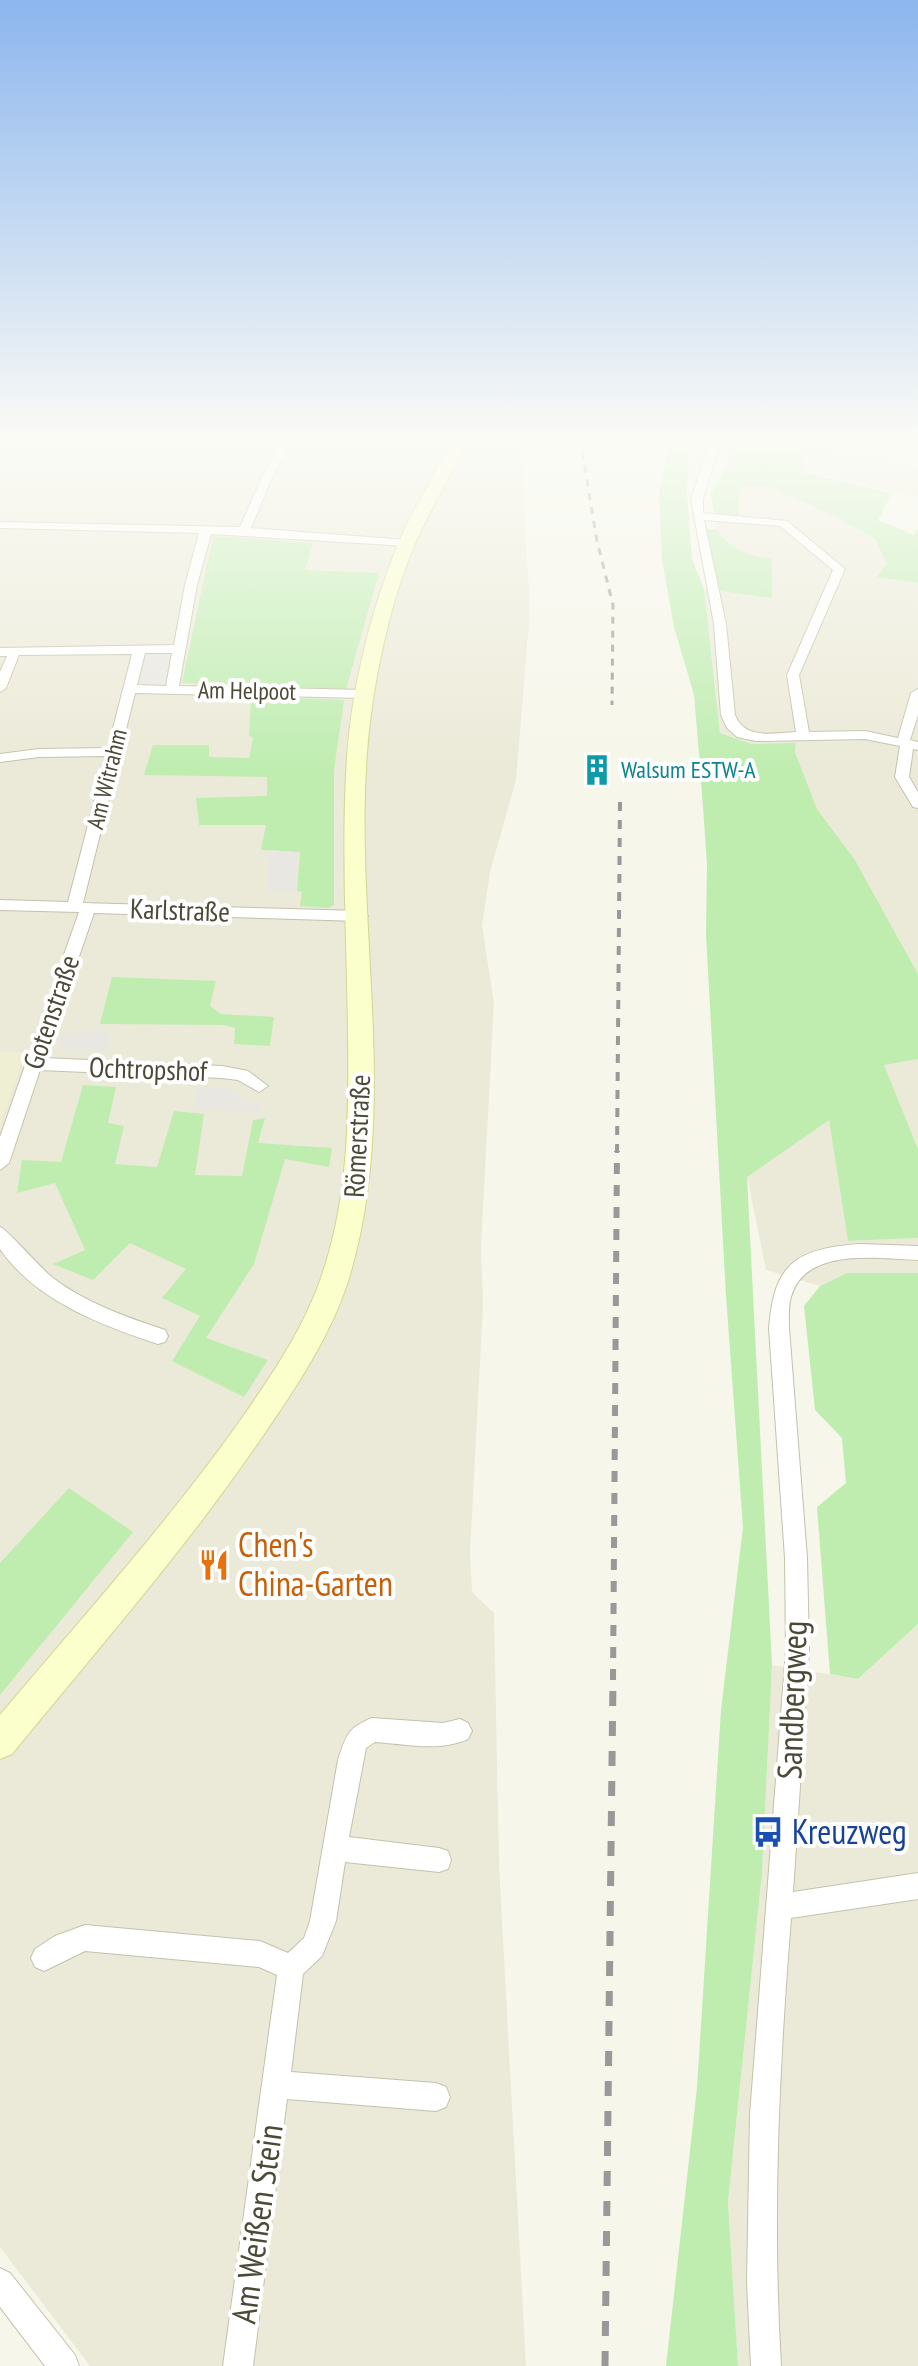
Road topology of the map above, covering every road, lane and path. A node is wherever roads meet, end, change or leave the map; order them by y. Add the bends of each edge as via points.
1 (201, 548) edge
2 (405, 548) edge
3 (705, 548) edge
4 (814, 548) edge
5 (180, 649) junction
6 (7, 652) edge
7 (139, 652) junction
8 (0, 688) edge
9 (130, 689) junction
10 (172, 690) junction
11 (918, 693) edge
12 (364, 694) junction
13 (803, 735) junction
14 (909, 744) edge
15 (114, 752) junction
16 (0, 758) edge
17 (918, 804) edge
18 (0, 905) edge
19 (81, 906) junction
20 (360, 916) junction
21 (33, 1064) junction
22 (259, 1086) dead end
23 (0, 1163) edge
24 (0, 1234) edge
25 (918, 1253) edge
26 (158, 1336) dead end
27 (460, 1731) dead end
28 (0, 1742) edge
29 (335, 1848) junction
30 (439, 1860) dead end
31 (918, 1886) edge
32 (781, 1907) junction
33 (44, 1958) dead end
34 (291, 1968) junction
35 (275, 2084) junction
36 (436, 2097) dead end
37 (0, 2283) edge
38 (64, 2366) edge
39 (238, 2366) edge
40 (247, 2366) edge
41 (766, 2366) edge

1 - 5 street
2 - 12 main road, Römerstraße
3 - 13 street via 732,725 756,737
4 - 13 street via 839,569 793,675
5 - 7 street, Am Helpoot
5 - 10 street
6 - 7 street, Am Helpoot
6 - 8 street
7 - 9 street, Am Witrahm
9 - 10 street, Am Helpoot
9 - 15 street, Am Witrahm
10 - 12 street, Am Helpoot
11 - 14 street
12 - 20 main road, Römerstraße via 357,756
13 - 14 street via 865,735
14 - 17 street via 902,777
15 - 16 street
15 - 19 street, Am Witrahm
18 - 19 street, Karlstraße
19 - 20 street, Karlstraße
19 - 21 street, Gotenstraße
20 - 28 main road, Römerstraße via 362,1134 357,1190 324,1307 291,1371 213,1483
21 - 22 street, Ochtropshof via 222,1072 242,1075
21 - 23 street, Gotenstraße
24 - 26 street via 27,1271 96,1312
25 - 32 street, Sandbergweg via 831,1253 791,1275 781,1296 796,1579 796,1693
27 - 29 street via 443,1735 372,1730 356,1740
29 - 30 street
29 - 34 street via 323,1921 313,1947
31 - 32 street
32 - 41 street, Sandbergweg via 762,2141
33 - 34 street via 85,1938 260,1954
34 - 35 street, Am Weißen Stein
35 - 36 street, Am Weißen Stein
35 - 39 street, Am Weißen Stein
37 - 38 street
39 - 40 street, Am Weißen Stein

